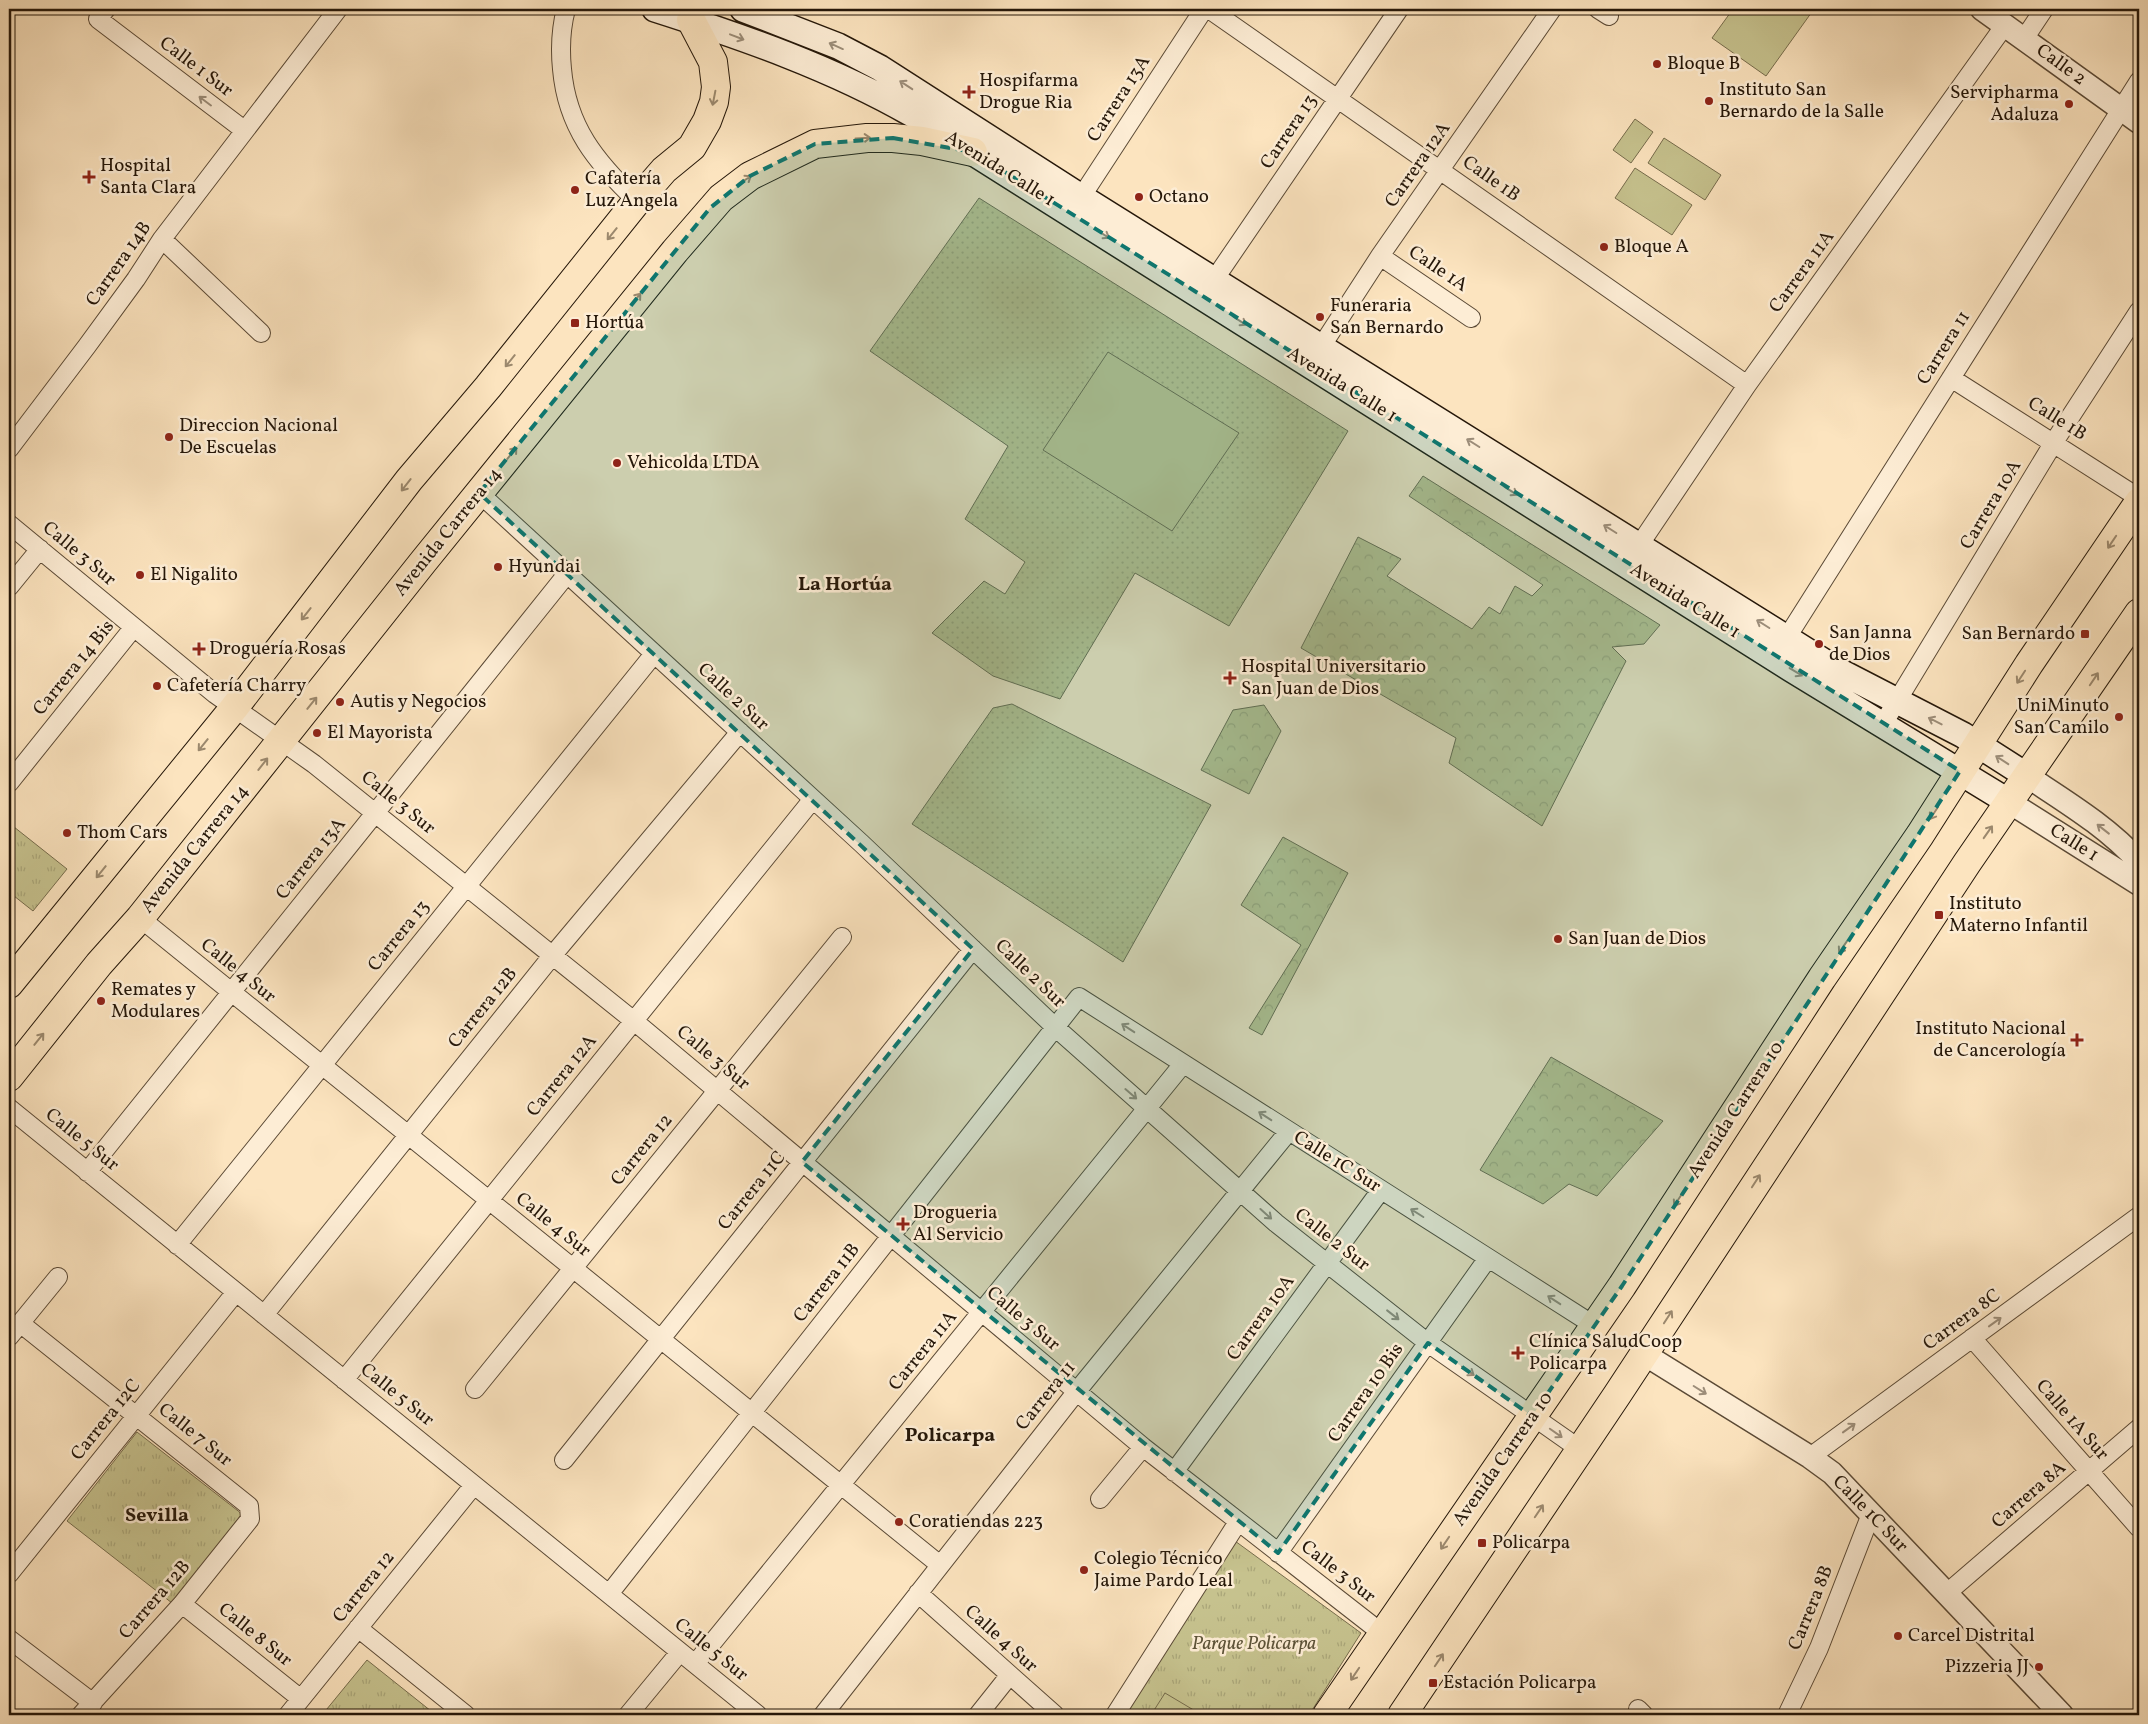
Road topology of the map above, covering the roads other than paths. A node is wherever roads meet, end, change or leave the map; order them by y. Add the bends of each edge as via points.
1 (338, 9) edge
2 (566, 9) edge
3 (655, 9) edge
4 (743, 9) edge
5 (1204, 9) edge
6 (1210, 9) edge
7 (1399, 9) edge
8 (1552, 9) edge
9 (1982, 9) edge
10 (2044, 9) edge
11 (102, 14) edge
12 (691, 20) junction
13 (2004, 25) junction
14 (2024, 39) junction
15 (2139, 81) edge
16 (1338, 98) junction
17 (2130, 115) edge
18 (244, 130) junction
19 (973, 152) junction
20 (1440, 170) junction
21 (637, 202) junction
22 (1075, 205) junction
23 (162, 239) junction
24 (1380, 256) junction
25 (1208, 288) junction
26 (2139, 310) edge
27 (1471, 318) dead end
28 (261, 333) dead end
29 (1321, 347) junction
30 (1951, 378) junction
31 (1747, 385) junction
32 (2054, 442) junction
33 (9, 449) edge
34 (479, 493) junction
35 (2139, 500) edge
36 (9, 524) edge
37 (1638, 547) junction
38 (40, 549) junction
39 (567, 574) junction
40 (9, 587) edge
41 (2139, 613) edge
42 (134, 628) junction
43 (1786, 638) junction
44 (654, 654) junction
45 (1896, 701) junction
46 (234, 708) junction
47 (1883, 724) junction
48 (740, 732) junction
49 (282, 741) junction
50 (1978, 744) junction
51 (1960, 771) junction
52 (2027, 776) junction
53 (9, 783) edge
54 (813, 799) junction
55 (2009, 802) junction
56 (376, 812) junction
57 (2139, 862) edge
58 (2139, 884) edge
59 (467, 886) junction
60 (140, 918) junction
61 (842, 937) dead end
62 (973, 949) junction
63 (552, 956) junction
64 (9, 984) edge
65 (231, 992) junction
66 (1079, 997) joint
67 (634, 1020) junction
68 (1055, 1027) junction
69 (1183, 1064) junction
70 (322, 1066) junction
71 (9, 1077) edge
72 (718, 1090) junction
73 (9, 1108) edge
74 (1147, 1108) junction
75 (1289, 1131) junction
76 (409, 1136) junction
77 (802, 1162) junction
78 (87, 1172) junction
79 (1381, 1190) junction
80 (1240, 1191) junction
81 (489, 1201) junction
82 (2139, 1216) edge
83 (891, 1236) junction
84 (178, 1245) junction
85 (1488, 1258) junction
86 (1327, 1263) junction
87 (573, 1269) junction
88 (58, 1277) dead end
89 (236, 1292) junction
90 (982, 1312) junction
91 (264, 1315) junction
92 (20, 1323) junction
93 (1595, 1326) junction
94 (9, 1337) edge
95 (1972, 1338) junction
96 (660, 1340) junction
97 (1428, 1343) junction
98 (1644, 1354) junction
99 (344, 1380) junction
100 (475, 1389) dead end
101 (1077, 1391) junction
102 (752, 1413) junction
103 (137, 1415) junction
104 (1532, 1416) junction
105 (2139, 1428) edge
106 (1143, 1446) junction
107 (1581, 1450) junction
108 (1810, 1457) junction
109 (564, 1460) dead end
110 (1174, 1472) junction
111 (2089, 1472) junction
112 (474, 1485) junction
113 (840, 1485) junction
114 (1100, 1499) dead end
115 (249, 1506) joint
116 (1871, 1514) junction
117 (1238, 1522) junction
118 (2139, 1528) edge
119 (1278, 1553) junction
120 (940, 1566) junction
121 (9, 1574) edge
122 (918, 1593) junction
123 (609, 1594) junction
124 (1947, 1594) junction
125 (182, 1604) junction
126 (358, 1628) junction
127 (1383, 1634) junction
128 (9, 1638) edge
129 (680, 1652) junction
130 (695, 1664) junction
131 (1009, 1676) junction
132 (301, 1699) junction
133 (87, 1709) edge
134 (288, 1715) edge
135 (466, 1715) edge
136 (628, 1715) edge
137 (758, 1715) edge
138 (822, 1715) edge
139 (978, 1715) edge
140 (1055, 1715) edge
141 (1116, 1715) edge
142 (1328, 1715) edge
143 (1402, 1715) edge
144 (1787, 1715) edge
145 (2062, 1715) edge

1 - 18 street, Carrera 14B
2 - 21 street via 560,54 566,102 573,121 596,157
3 - 12 main road, Avenida Calle 1
22 -> 4 main road, Avenida Calle 1 via 880,68 838,46
5 - 22 street, Carrera 13A
6 - 16 street, Calle 1B
7 - 16 street, Carrera 13
8 - 20 street, Carrera 12A
9 - 13 street, Calle 2
10 - 14 street
18 -> 11 street, Calle 1 Sur
12 -> 19 main road, Avenida Calle 1 via 869,90
12 -> 21 main road via 713,62 716,74 714,102 692,147 664,170
13 - 14 street, Calle 2
13 - 31 street, Carrera 11A
14 - 17 street, Calle 2
15 - 17 street, Carrera 11
16 - 20 street, Calle 1B
16 - 25 street, Carrera 13
17 - 30 street, Carrera 11
18 - 23 street, Carrera 14B
19 - 22 main road, Avenida Calle 1
34 -> 19 main road, Avenida Carrera 14 via 675,250 710,208 734,187 770,164 815,144 867,138 897,139
20 - 24 street, Carrera 12A
20 - 31 street, Calle 1B
21 -> 46 main road via 488,388 409,480
22 - 25 main road, Avenida Calle 1
23 - 28 street
23 - 33 street, Carrera 14B
24 - 27 street, Calle 1A
24 - 29 street, Carrera 12A
25 - 29 main road, Avenida Calle 1
25 -> 47 main road, Avenida Calle 1 via 1791,669
26 - 32 street, Carrera 10A
37 -> 29 main road, Avenida Calle 1
30 - 32 street, Calle 1B
30 - 43 street, Carrera 11
31 - 37 street, Carrera 11A
32 - 35 street, Calle 1B
32 - 45 street, Carrera 10A
34 - 39 street, Calle 2 Sur
49 -> 34 main road, Avenida Carrera 14
35 -> 50 main road, Avenida Carrera 10
36 - 38 street, Calle 3 Sur
43 -> 37 main road, Avenida Calle 1
38 - 40 street
38 - 42 street, Calle 3 Sur
39 - 44 street, Calle 2 Sur
39 - 56 street, Carrera 13A
52 -> 41 main road
42 - 46 street, Calle 3 Sur
42 - 53 street, Carrera 14 Bis
43 - 45 main road, Avenida Calle 1
44 - 48 street, Calle 2 Sur
44 - 59 street, Carrera 13
45 - 47 street, Carrera 10A
50 -> 45 main road, Avenida Calle 1
46 - 49 street, Calle 3 Sur
46 -> 64 main road
47 - 51 main road, Avenida Calle 1
48 - 54 street, Calle 2 Sur
48 - 63 street, Carrera 12B
49 - 56 street, Calle 3 Sur
60 -> 49 main road, Avenida Carrera 14
50 - 51 main road, Avenida Carrera 10
52 -> 50 main road, Avenida Calle 1
51 - 55 main road, Avenida Calle 1
51 -> 93 main road, Avenida Carrera 10
52 - 55 main road
57 -> 52 street, Calle 1 via 2094,822
54 - 62 street, Calle 2 Sur
54 - 67 street, Carrera 12A
55 - 58 street, Calle 1
98 -> 55 main road
56 - 59 street, Calle 3 Sur
56 - 65 street, Carrera 13A
59 - 63 street, Calle 3 Sur
59 - 70 street, Carrera 13
60 - 65 street, Calle 4 Sur
71 -> 60 main road, Avenida Carrera 14
61 - 72 street, Carrera 12
62 - 68 street, Calle 2 Sur
62 - 77 street, Carrera 11C
63 - 67 street, Calle 3 Sur
63 - 76 street, Carrera 12B
65 - 70 street, Calle 4 Sur
65 - 78 street, Carrera 13A
66 - 68 street, Carrera 11B
69 -> 66 street, Calle 1C Sur
67 - 72 street, Calle 3 Sur
67 - 81 street, Carrera 12A
68 -> 74 street, Calle 2 Sur
68 - 83 street, Carrera 11B
69 - 74 street, Carrera 11A
75 -> 69 street, Calle 1C Sur
70 - 76 street, Calle 4 Sur
70 - 84 street, Carrera 13
72 - 77 street, Calle 3 Sur
72 - 87 street, Carrera 12
73 - 78 street, Calle 5 Sur
74 - 80 street, Calle 2 Sur
74 - 90 street, Carrera 11A
75 - 79 street, Calle 1C Sur
75 - 80 street, Carrera 11
76 - 81 street, Calle 4 Sur
76 - 91 street, Carrera 12B
77 - 83 street, Calle 3 Sur
77 - 96 street, Carrera 11C
78 - 84 street, Calle 5 Sur
85 -> 79 street, Calle 1C Sur
79 - 86 street, Carrera 10A
80 -> 86 street, Calle 2 Sur
80 - 101 street, Carrera 11
81 - 87 street, Calle 4 Sur
81 - 99 street, Carrera 12A
95 -> 82 street, Carrera 8C
83 - 90 street, Calle 3 Sur
83 - 102 street, Carrera 11B
84 - 89 street, Calle 5 Sur
93 -> 85 street, Calle 1C Sur
85 - 97 street, Carrera 10 Bis
86 -> 97 street, Calle 2 Sur
86 - 110 street, Carrera 10A
87 - 96 street, Calle 4 Sur
87 - 100 street, Carrera 12
88 - 92 street
89 - 91 street, Calle 5 Sur
89 - 103 street, Carrera 12C
90 - 101 street, Calle 3 Sur
90 - 113 street, Carrera 11A
91 - 99 street, Calle 5 Sur
92 - 94 street
92 - 103 street, Calle 7 Sur
93 - 104 main road, Avenida Carrera 10
108 -> 95 street, Carrera 8C
95 - 111 street, Calle 1A Sur
96 - 102 street, Calle 4 Sur
96 - 109 street, Carrera 11C
97 -> 104 street, Calle 2 Sur
97 - 119 street, Carrera 10 Bis
98 - 107 main road
98 -> 108 street, Calle 1C Sur
99 - 112 street, Calle 5 Sur
101 - 106 street, Calle 3 Sur
101 - 120 street, Carrera 11
102 - 113 street, Calle 4 Sur
102 - 123 street, Carrera 11B
103 - 115 street, Calle 7 Sur
103 - 121 street, Carrera 12C
104 -> 107 street, Calle 2 Sur
104 -> 127 main road, Avenida Carrera 10
105 - 111 street, Carrera 8A
106 - 110 street, Calle 3 Sur
106 - 114 street
143 -> 107 main road
108 - 116 street, Calle 1C Sur via 1832,1473
110 - 117 street, Calle 3 Sur
111 - 118 street, Calle 1A Sur
111 - 124 street, Carrera 8A
112 - 123 street, Calle 5 Sur
112 - 126 street, Carrera 12
113 - 120 street, Calle 4 Sur
113 - 130 street, Carrera 11A
115 - 125 street, Carrera 12B via 250,1518
116 - 124 street, Calle 1C Sur
116 - 144 street, Carrera 8B via 1819,1648
117 - 119 street, Calle 3 Sur
117 - 141 street
119 - 127 street, Calle 3 Sur
120 - 122 street, Carrera 11
122 - 131 street, Calle 4 Sur
122 - 138 street, Carrera 11
123 - 129 street, Calle 5 Sur
124 - 145 street, Calle 1C Sur
125 - 132 street, Calle 8 Sur
125 - 133 street, Carrera 12B
126 - 132 street, Carrera 12
126 - 135 street
127 -> 142 main road, Avenida Carrera 10
128 - 133 street
129 - 130 street, Calle 5 Sur
129 - 136 street
130 - 137 street, Calle 5 Sur
131 - 139 street
131 - 140 street, Calle 4 Sur
132 - 134 street, Carrera 12

